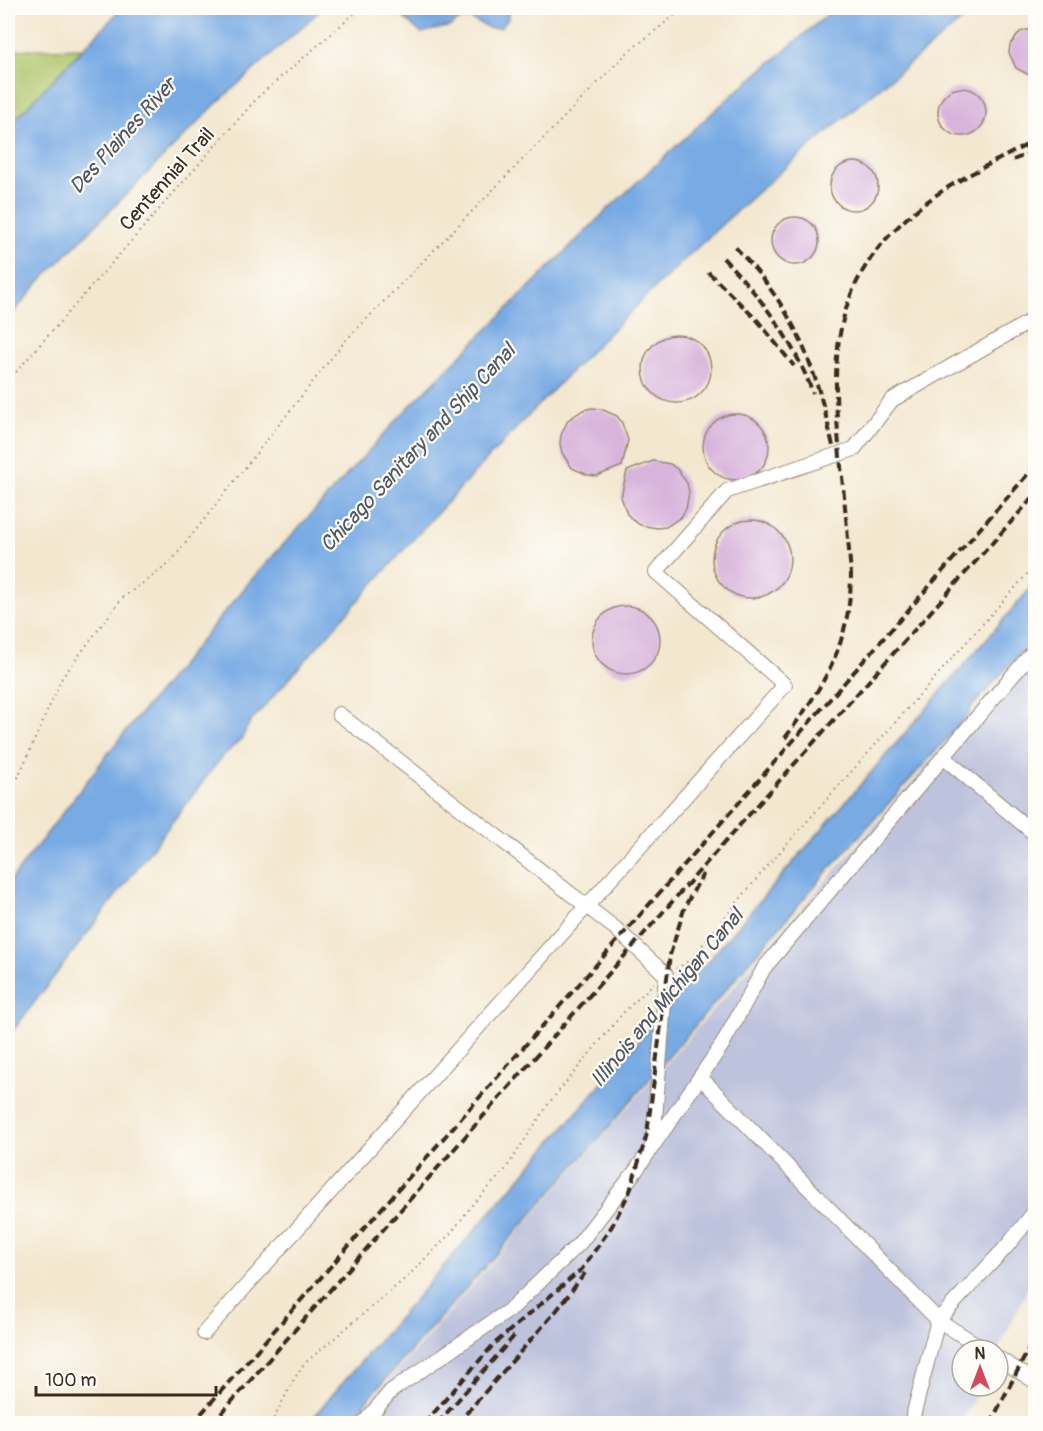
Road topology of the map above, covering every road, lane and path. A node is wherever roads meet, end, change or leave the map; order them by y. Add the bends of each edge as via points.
1 (361, 8) edge
2 (684, 8) edge
3 (1035, 318) edge
4 (8, 381) edge
5 (1035, 564) edge
6 (1035, 648) edge
7 (339, 714) dead end
8 (943, 757) junction
9 (8, 800) edge
10 (1035, 835) edge
11 (586, 906) junction
12 (666, 975) junction
13 (700, 1077) junction
14 (653, 1146) junction
15 (1035, 1210) edge
16 (938, 1320) junction
17 (204, 1333) dead end
18 (966, 1338) edge
19 (1010, 1366) edge
20 (1035, 1382) edge
21 (271, 1424) edge
22 (363, 1424) edge
23 (911, 1424) edge

1 - 4 path, Centennial Trail via 259,96
2 - 9 path via 628,52 345,341 169,564 122,598 62,678
3 - 11 lane via 892,400 854,449 727,491 656,572 785,685
5 - 12 path via 763,871 690,960
6 - 8 lane
7 - 11 lane
8 - 10 lane
8 - 13 lane via 764,968
11 - 12 lane
11 - 17 lane
12 - 14 lane
12 - 21 path via 639,996 549,1102 505,1170 452,1232 408,1276 305,1363
13 - 14 lane
13 - 16 lane
14 - 22 lane via 562,1261 511,1309 391,1391
15 - 16 lane
16 - 18 lane
16 - 23 lane
19 - 20 lane

